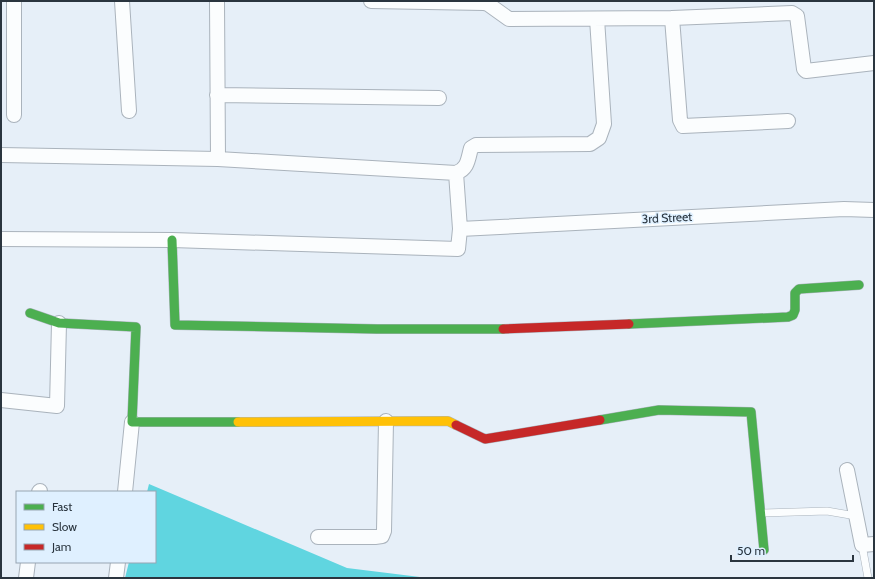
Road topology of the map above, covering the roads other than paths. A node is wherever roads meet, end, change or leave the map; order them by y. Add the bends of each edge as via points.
1 (14, 1) edge
2 (122, 1) edge
3 (217, 1) edge
4 (371, 1) edge
5 (672, 18) junction
6 (597, 19) junction
7 (874, 64) edge
8 (218, 95) junction
9 (439, 98) dead end
10 (129, 111) dead end
11 (14, 115) dead end
12 (788, 121) dead end
13 (1, 155) edge
14 (218, 159) junction
15 (456, 173) junction
16 (874, 210) edge
17 (460, 229) junction
18 (1, 239) edge
19 (172, 240) junction
20 (858, 285) dead end
21 (30, 314) dead end
22 (59, 323) junction
23 (1, 400) edge
24 (386, 421) junction
25 (132, 422) junction
26 (847, 470) dead end
27 (125, 491) edge
28 (761, 514) junction
29 (856, 516) junction
30 (318, 537) dead end
31 (868, 545) edge
32 (764, 550) dead end
33 (28, 563) edge
34 (118, 563) edge
35 (26, 578) edge
36 (116, 578) edge
37 (868, 578) edge

1 - 11 street
2 - 10 street
3 - 8 street
4 - 6 street via 484,3 508,20
5 - 6 street
5 - 7 street via 794,13 806,71
5 - 12 street via 680,120 683,126
6 - 15 street via 604,124 599,138 590,144 476,145 471,148 466,167
8 - 9 street
8 - 14 street
13 - 14 street
14 - 15 street
15 - 17 street
16 - 17 street, 3rd Street via 844,209
17 - 19 street via 458,250
18 - 19 street
19 - 20 street via 175,325 377,329 525,328 788,317 796,310 795,293 799,289
21 - 22 street
22 - 23 street via 57,406
22 - 25 street via 136,327
24 - 25 street
24 - 28 street via 448,421 485,439 659,410 751,412
24 - 30 street via 382,536
25 - 27 street
26 - 29 street
28 - 29 lane via 827,511
28 - 32 street
29 - 31 street
31 - 37 lane
33 - 35 street
34 - 36 street

